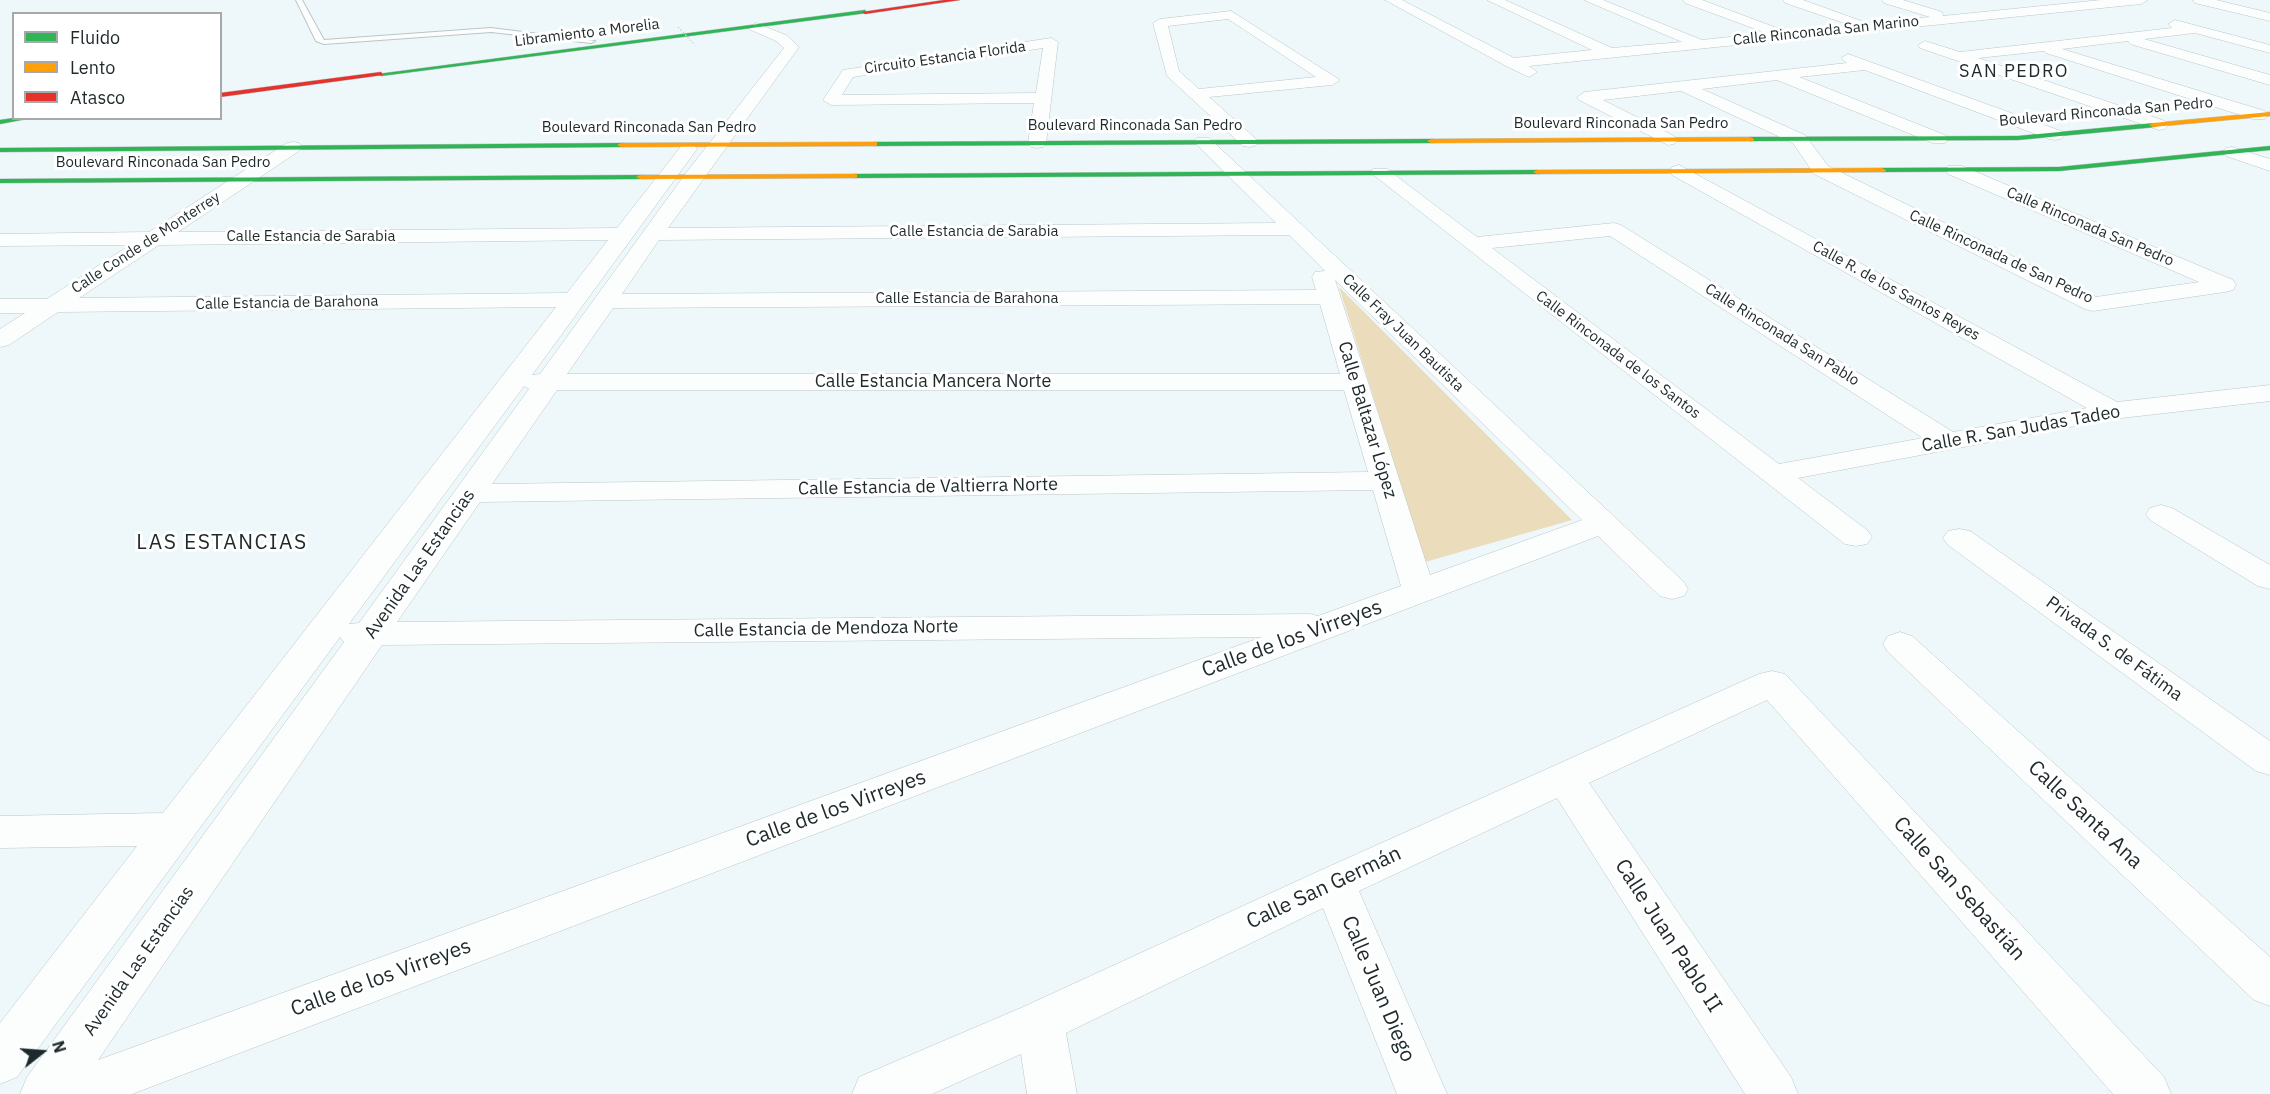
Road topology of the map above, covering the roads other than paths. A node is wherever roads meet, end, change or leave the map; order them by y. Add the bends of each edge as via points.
1 (299, 0) edge
2 (910, 0) edge
3 (1392, 0) edge
4 (1494, 0) edge
5 (1591, 0) edge
6 (1690, 0) edge
7 (1791, 0) edge
8 (1889, 0) edge
9 (1991, 0) edge
10 (2141, 0) edge
11 (2200, 0) edge
12 (962, 1) edge
13 (2095, 2) edge
14 (2029, 11) junction
15 (2143, 15) dead end
16 (2270, 17) edge
17 (1950, 19) junction
18 (2173, 23) dead end
19 (1870, 27) junction
20 (2197, 29) junction
21 (1786, 35) junction
22 (776, 37) junction
23 (2122, 38) junction
24 (591, 42) junction
25 (1700, 44) junction
26 (1925, 45) dead end
27 (2041, 46) junction
28 (1818, 47) dead end
29 (2270, 49) edge
30 (1610, 53) junction
31 (1840, 55) dead end
32 (1956, 56) junction
33 (1511, 63) junction
34 (1867, 65) junction
35 (1778, 75) junction
36 (1538, 77) dead end
37 (2270, 80) edge
38 (1683, 86) junction
39 (222, 88) edge
40 (1195, 94) junction
41 (222, 95) edge
42 (1043, 98) junction
43 (2265, 115) edge
44 (2208, 120) junction
45 (2159, 125) junction
46 (2055, 135) junction
47 (1799, 139) junction
48 (1939, 139) junction
49 (1668, 140) junction
50 (2270, 141) edge
51 (1203, 142) junction
52 (1249, 142) junction
53 (1302, 142) junction
54 (1037, 143) junction
55 (705, 145) junction
56 (293, 147) junction
57 (2270, 148) edge
58 (0, 150) edge
59 (2232, 152) junction
60 (2270, 165) edge
61 (1821, 170) junction
62 (1955, 170) junction
63 (1678, 171) junction
64 (1342, 173) junction
65 (1380, 173) junction
66 (1236, 174) junction
67 (680, 177) junction
68 (243, 179) junction
69 (0, 180) edge
70 (1294, 229) junction
71 (638, 234) junction
72 (154, 238) junction
73 (0, 240) edge
74 (1473, 244) junction
75 (1314, 248) junction
76 (2225, 285) joint
77 (1329, 297) junction
78 (573, 300) junction
79 (605, 301) junction
80 (0, 306) edge
81 (52, 306) junction
82 (0, 340) edge
83 (511, 382) junction
84 (548, 382) junction
85 (1355, 382) junction
86 (2270, 393) edge
87 (2113, 411) junction
88 (1949, 441) junction
89 (1773, 474) junction
90 (1385, 481) junction
91 (470, 493) junction
92 (2161, 514) dead end
93 (1603, 523) junction
94 (1856, 537) dead end
95 (1959, 538) dead end
96 (2270, 579) edge
97 (1672, 589) dead end
98 (1419, 592) junction
99 (1332, 624) junction
100 (321, 634) junction
101 (371, 634) junction
102 (1900, 644) dead end
103 (1772, 683) joint
104 (2270, 761) edge
105 (1564, 778) junction
106 (174, 829) junction
107 (0, 832) edge
108 (1334, 883) junction
109 (2270, 986) edge
110 (1040, 1022) junction
111 (0, 1061) edge
112 (45, 1094) edge
113 (69, 1094) edge
114 (877, 1094) edge
115 (1052, 1094) edge
116 (1422, 1094) edge
117 (1773, 1094) edge
118 (2146, 1094) edge

1 - 24 lane via 324,42 491,30
2 - 24 main road, Libramiento a Morelia
3 - 33 street
4 - 30 street
5 - 25 street
6 - 21 street
7 - 19 street
8 - 17 street
9 - 14 street
10 - 13 street, Calle Rinconada San Marino
11 - 16 street
12 - 22 main road, Libramiento a Morelia
12 - 22 main road via 792,38
13 - 14 street, Calle Rinconada San Marino
13 - 15 street
14 - 17 street, Calle Rinconada San Marino
17 - 19 street, Calle Rinconada San Marino
18 - 20 street
19 - 21 street, Calle Rinconada San Marino
20 - 23 street
20 - 29 street
21 - 25 street, Calle Rinconada San Marino
21 - 28 street
22 - 41 main road, Libramiento a Morelia
22 - 55 street, Avenida Las Estancias via 792,47
23 - 27 street
23 - 37 street
24 - 39 main road, Libramiento a Morelia
25 - 30 street, Calle Rinconada San Marino
26 - 32 street
27 - 32 street
27 - 43 street
30 - 33 street, Calle Rinconada San Marino
31 - 34 street
32 - 45 street
33 - 36 street
34 - 35 street
34 - 46 street
35 - 38 street
35 - 48 street
38 - 47 street
38 - 49 street via 1585,97
40 - 40 street via 1172,73 1160,23 1231,15 1332,80
40 - 52 street
42 - 42 street, Circuito Estancia Florida via 1051,42 848,73 831,100
42 - 54 street, Circuito Estancia Florida
43 - 44 main road, Boulevard Rinconada San Pedro
44 - 45 main road, Boulevard Rinconada San Pedro
44 - 50 main road
45 - 46 main road, Boulevard Rinconada San Pedro
46 - 48 main road, Boulevard Rinconada San Pedro
47 - 48 main road, Boulevard Rinconada San Pedro
47 - 49 main road, Boulevard Rinconada San Pedro
47 - 61 street
49 - 53 main road, Boulevard Rinconada San Pedro
51 - 52 main road, Boulevard Rinconada San Pedro
51 - 54 main road, Boulevard Rinconada San Pedro
51 - 66 street, Calle Fray Juan Bautista
52 - 53 main road, Boulevard Rinconada San Pedro
53 - 64 main road
54 - 55 main road, Boulevard Rinconada San Pedro
55 - 56 main road, Boulevard Rinconada San Pedro
55 - 67 street, Avenida Las Estancias
56 - 58 main road, Boulevard Rinconada San Pedro
56 - 68 street, Calle Conde de Monterrey
57 - 59 main road, Boulevard Rinconada San Pedro
59 - 60 street
59 - 62 main road, Boulevard Rinconada San Pedro via 2059,169
61 - 62 main road, Boulevard Rinconada San Pedro
61 - 63 main road, Boulevard Rinconada San Pedro
61 - 76 street, Calle Rinconada de San Pedro via 2093,304
62 - 76 street, Calle Rinconada San Pedro
63 - 65 main road, Boulevard Rinconada San Pedro
63 - 87 street, Calle R. de los Santos Reyes
64 - 65 main road, Boulevard Rinconada San Pedro
64 - 66 main road, Boulevard Rinconada San Pedro
65 - 74 street, Calle Rinconada de los Santos
66 - 67 main road, Boulevard Rinconada San Pedro
66 - 70 street, Calle Fray Juan Bautista
67 - 68 main road, Boulevard Rinconada San Pedro
67 - 71 street, Avenida Las Estancias
68 - 69 main road, Boulevard Rinconada San Pedro
68 - 72 street, Calle Conde de Monterrey
70 - 71 street, Calle Estancia de Sarabia
70 - 75 street, Calle Fray Juan Bautista
71 - 72 street, Calle Estancia de Sarabia
71 - 78 street, Avenida Las Estancias
71 - 79 street, Avenida Las Estancias
72 - 73 street, Calle Estancia de Sarabia
72 - 81 street, Calle Conde de Monterrey
74 - 88 street, Calle Rinconada San Pablo via 1614,229
74 - 89 street, Calle Rinconada de los Santos
75 - 77 street, Calle Baltazar López
75 - 93 street, Calle Fray Juan Bautista
77 - 79 street, Calle Estancia de Barahona
77 - 85 street, Calle Baltazar López
78 - 81 street, Calle Estancia de Barahona
78 - 83 street, Avenida Las Estancias
79 - 84 street, Avenida Las Estancias
80 - 81 street, Calle Estancia de Barahona
81 - 82 street, Calle Conde de Monterrey
83 - 84 street, Calle Estancia Mancera Norte
83 - 100 street, Avenida Las Estancias
84 - 85 street, Calle Estancia Mancera Norte
84 - 91 street, Avenida Las Estancias
85 - 90 street, Calle Baltazar López
86 - 87 street, Calle R. San Judas Tadeo
87 - 88 street, Calle R. San Judas Tadeo
88 - 89 street, Calle R. San Judas Tadeo
89 - 94 street, Calle Rinconada de los Santos
90 - 91 street, Calle Estancia de Valtierra Norte
90 - 98 street, Calle Baltazar López
91 - 101 street, Avenida Las Estancias
92 - 96 street
93 - 97 street, Calle Fray Juan Bautista
93 - 98 street, Calle de los Virreyes
95 - 104 street, Privada S. de Fátima
98 - 99 street, Calle de los Virreyes
99 - 101 street, Calle Estancia de Mendoza Norte
99 - 113 street, Calle de los Virreyes
100 - 101 street, Calle Estancia de Mendoza Norte
100 - 106 street, Avenida Las Estancias
101 - 112 street, Avenida Las Estancias
102 - 109 street, Calle Santa Ana
103 - 105 street, Calle San Germán
103 - 118 street, Calle San Sebastián
105 - 108 street, Calle San Germán
105 - 117 street, Calle Juan Pablo II
106 - 107 street
106 - 111 street, Avenida Las Estancias
108 - 110 street, Calle San Germán
108 - 116 street, Calle Juan Diego
110 - 114 street, Calle San Germán
110 - 115 street

